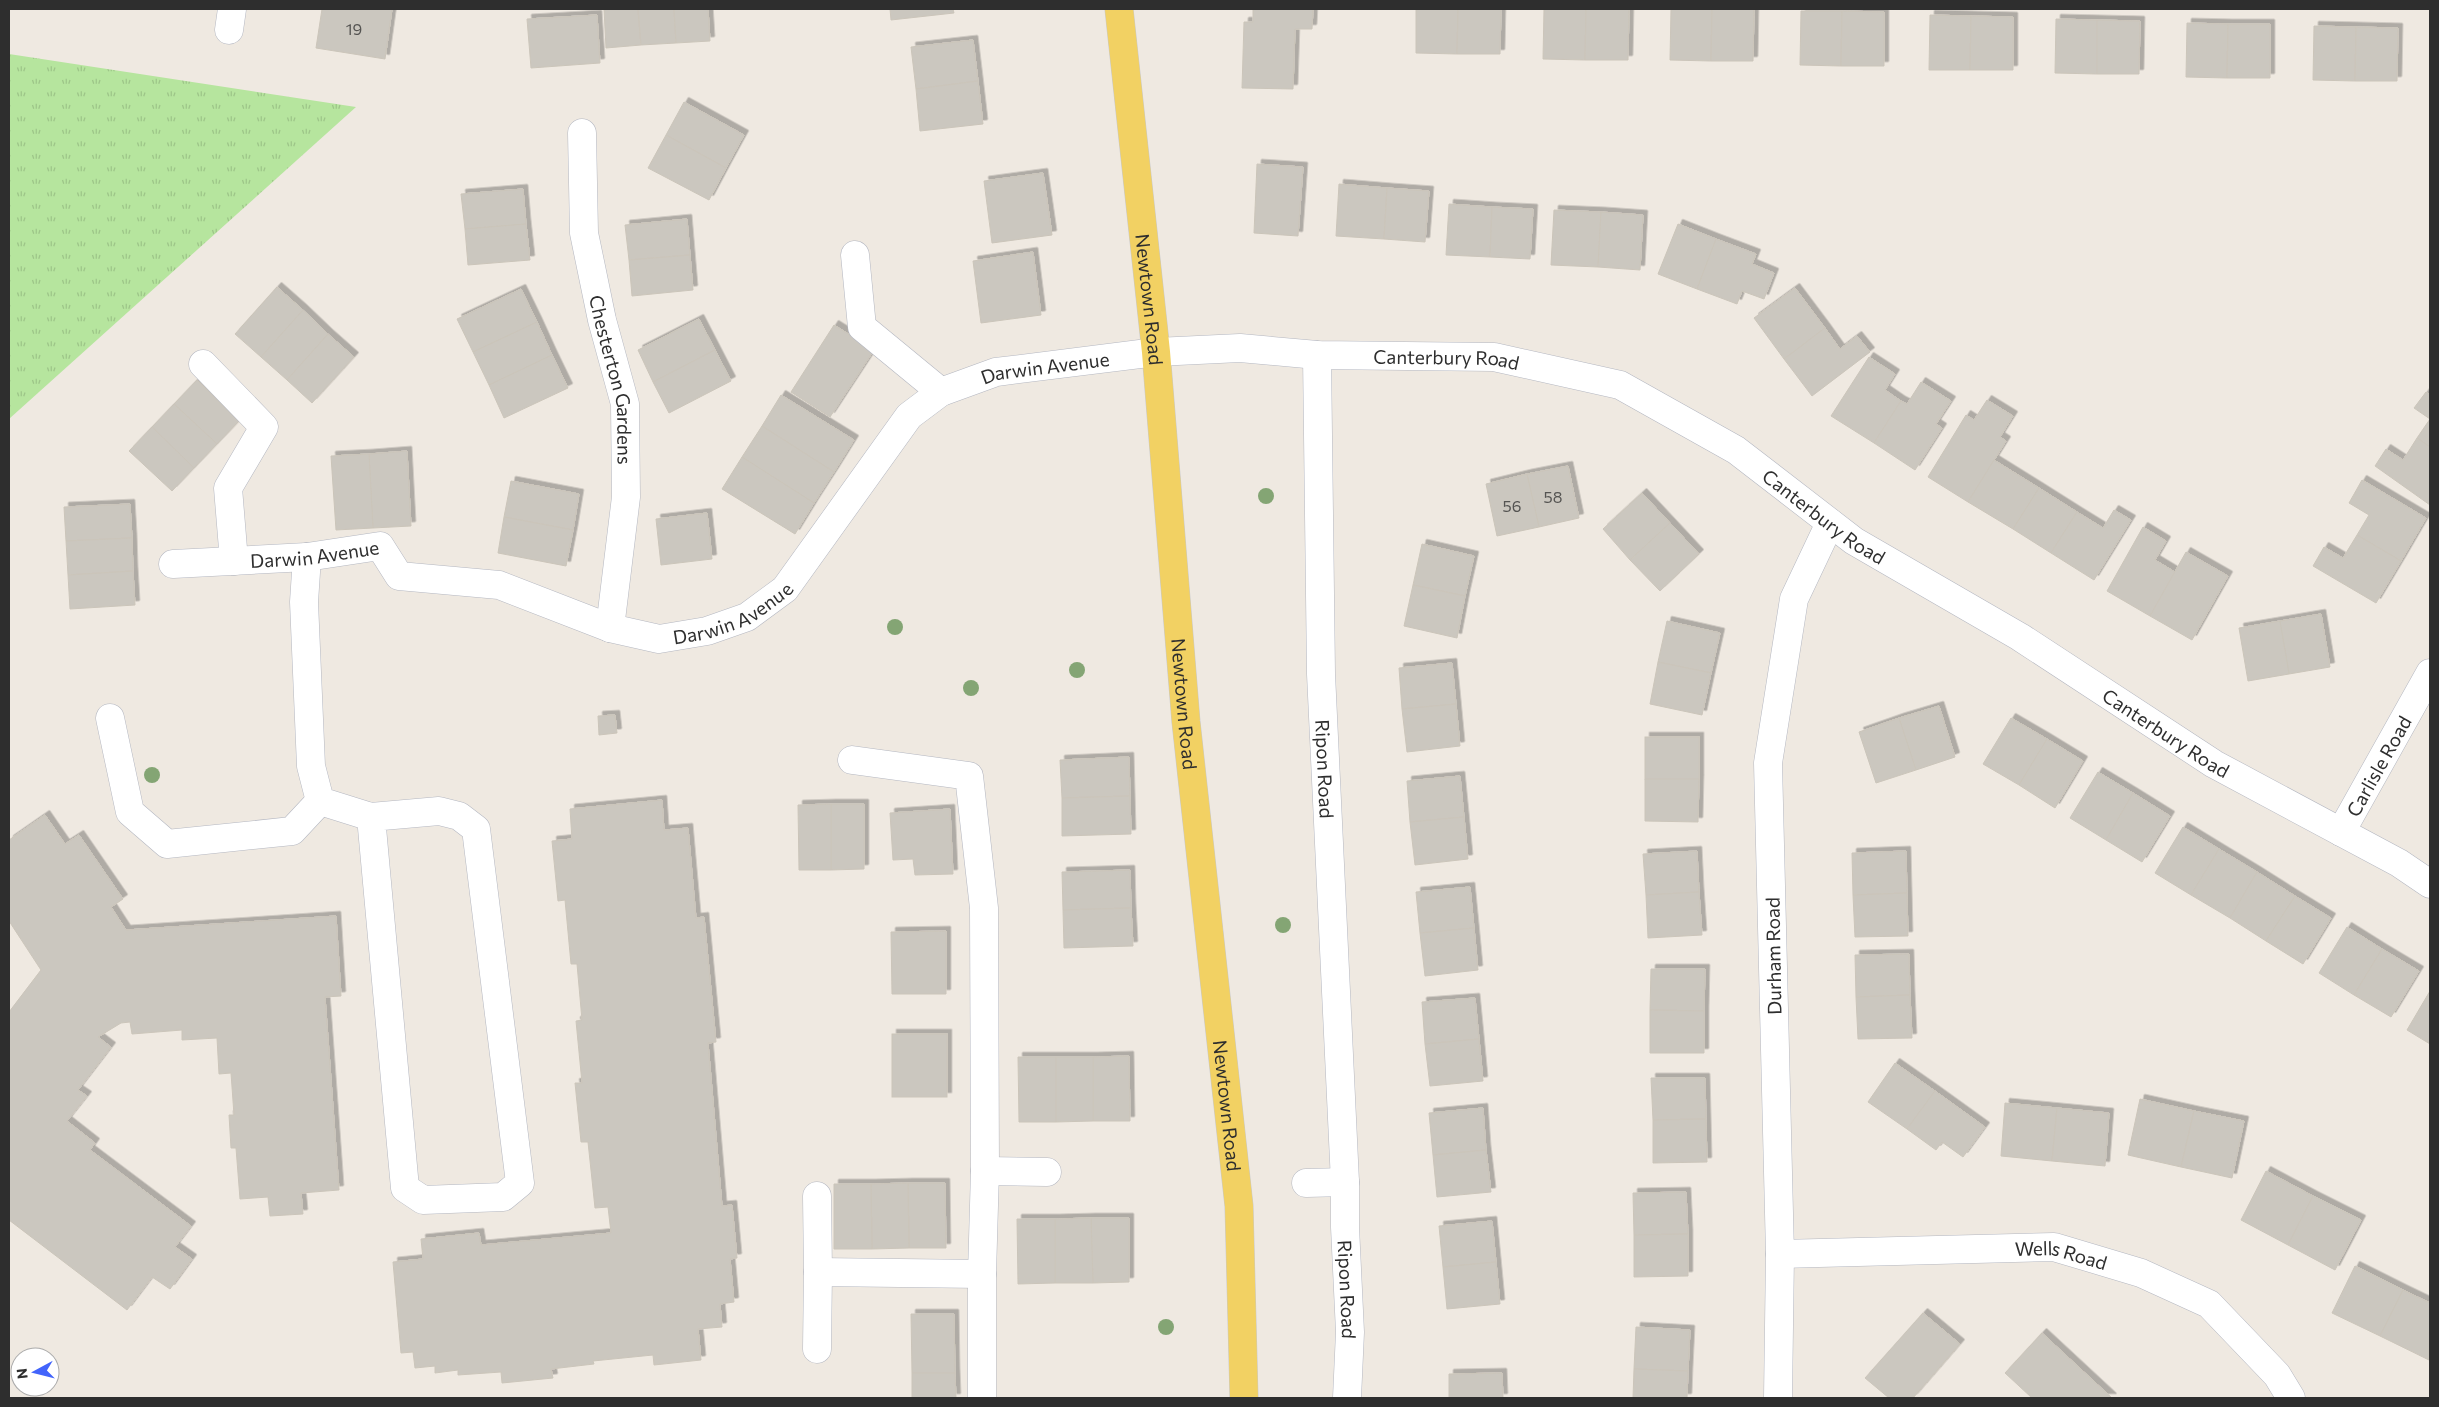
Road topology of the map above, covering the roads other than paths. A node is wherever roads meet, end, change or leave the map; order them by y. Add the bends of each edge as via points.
1 (1120, 9) edge
2 (582, 133) dead end
3 (855, 255) dead end
4 (1156, 352) junction
5 (1318, 355) junction
6 (203, 364) dead end
7 (941, 392) junction
8 (1830, 523) junction
9 (307, 557) junction
10 (234, 561) junction
11 (173, 564) dead end
12 (610, 628) junction
13 (2430, 673) edge
14 (110, 718) dead end
15 (852, 760) dead end
16 (320, 801) junction
17 (371, 817) junction
18 (2341, 832) junction
19 (2430, 884) edge
20 (985, 1171) junction
21 (1047, 1172) dead end
22 (1345, 1182) junction
23 (1306, 1183) dead end
24 (817, 1196) dead end
25 (1780, 1254) junction
26 (818, 1272) junction
27 (982, 1274) junction
28 (817, 1349) dead end
29 (982, 1398) edge
30 (1244, 1398) edge
31 (1347, 1398) edge
32 (1778, 1398) edge
33 (2291, 1398) edge

1 - 4 main road, Newtown Road
2 - 12 street, Chesterton Gardens via 584,233 602,320 625,404 626,497
3 - 7 street via 862,327
4 - 5 street, Canterbury Road via 1240,348
4 - 7 street, Darwin Avenue via 996,372
4 - 30 main road, Newtown Road via 1186,722 1239,1206
5 - 8 street, Canterbury Road via 1494,357 1620,386 1736,450
5 - 22 street, Ripon Road via 1321,674
6 - 10 street, Darwin Avenue via 264,427 228,488
7 - 12 street, Darwin Avenue via 910,416 785,589 747,617 707,631 659,639
8 - 18 street, Canterbury Road via 1854,541 2020,637 2214,764
8 - 25 street, Durham Road via 1794,599 1768,763
9 - 10 street, Darwin Avenue
9 - 12 street, Darwin Avenue via 380,546 399,576 499,586
9 - 16 street via 304,602 311,766
10 - 11 street, Darwin Avenue
13 - 18 street, Carlisle Road
14 - 16 street via 130,812 167,844 292,831
15 - 20 street via 969,776 984,908
16 - 17 street
17 - 17 street via 439,811 459,816 476,829 520,1183 503,1197 422,1200 405,1188
18 - 19 street, Canterbury Road
20 - 21 street
20 - 27 street
22 - 23 street
22 - 31 street, Ripon Road via 1350,1332
24 - 26 street
25 - 32 street, Durham Road
25 - 33 street, Wells Road via 2054,1248 2141,1273 2209,1304 2277,1375
26 - 27 street
26 - 28 street
27 - 29 street

